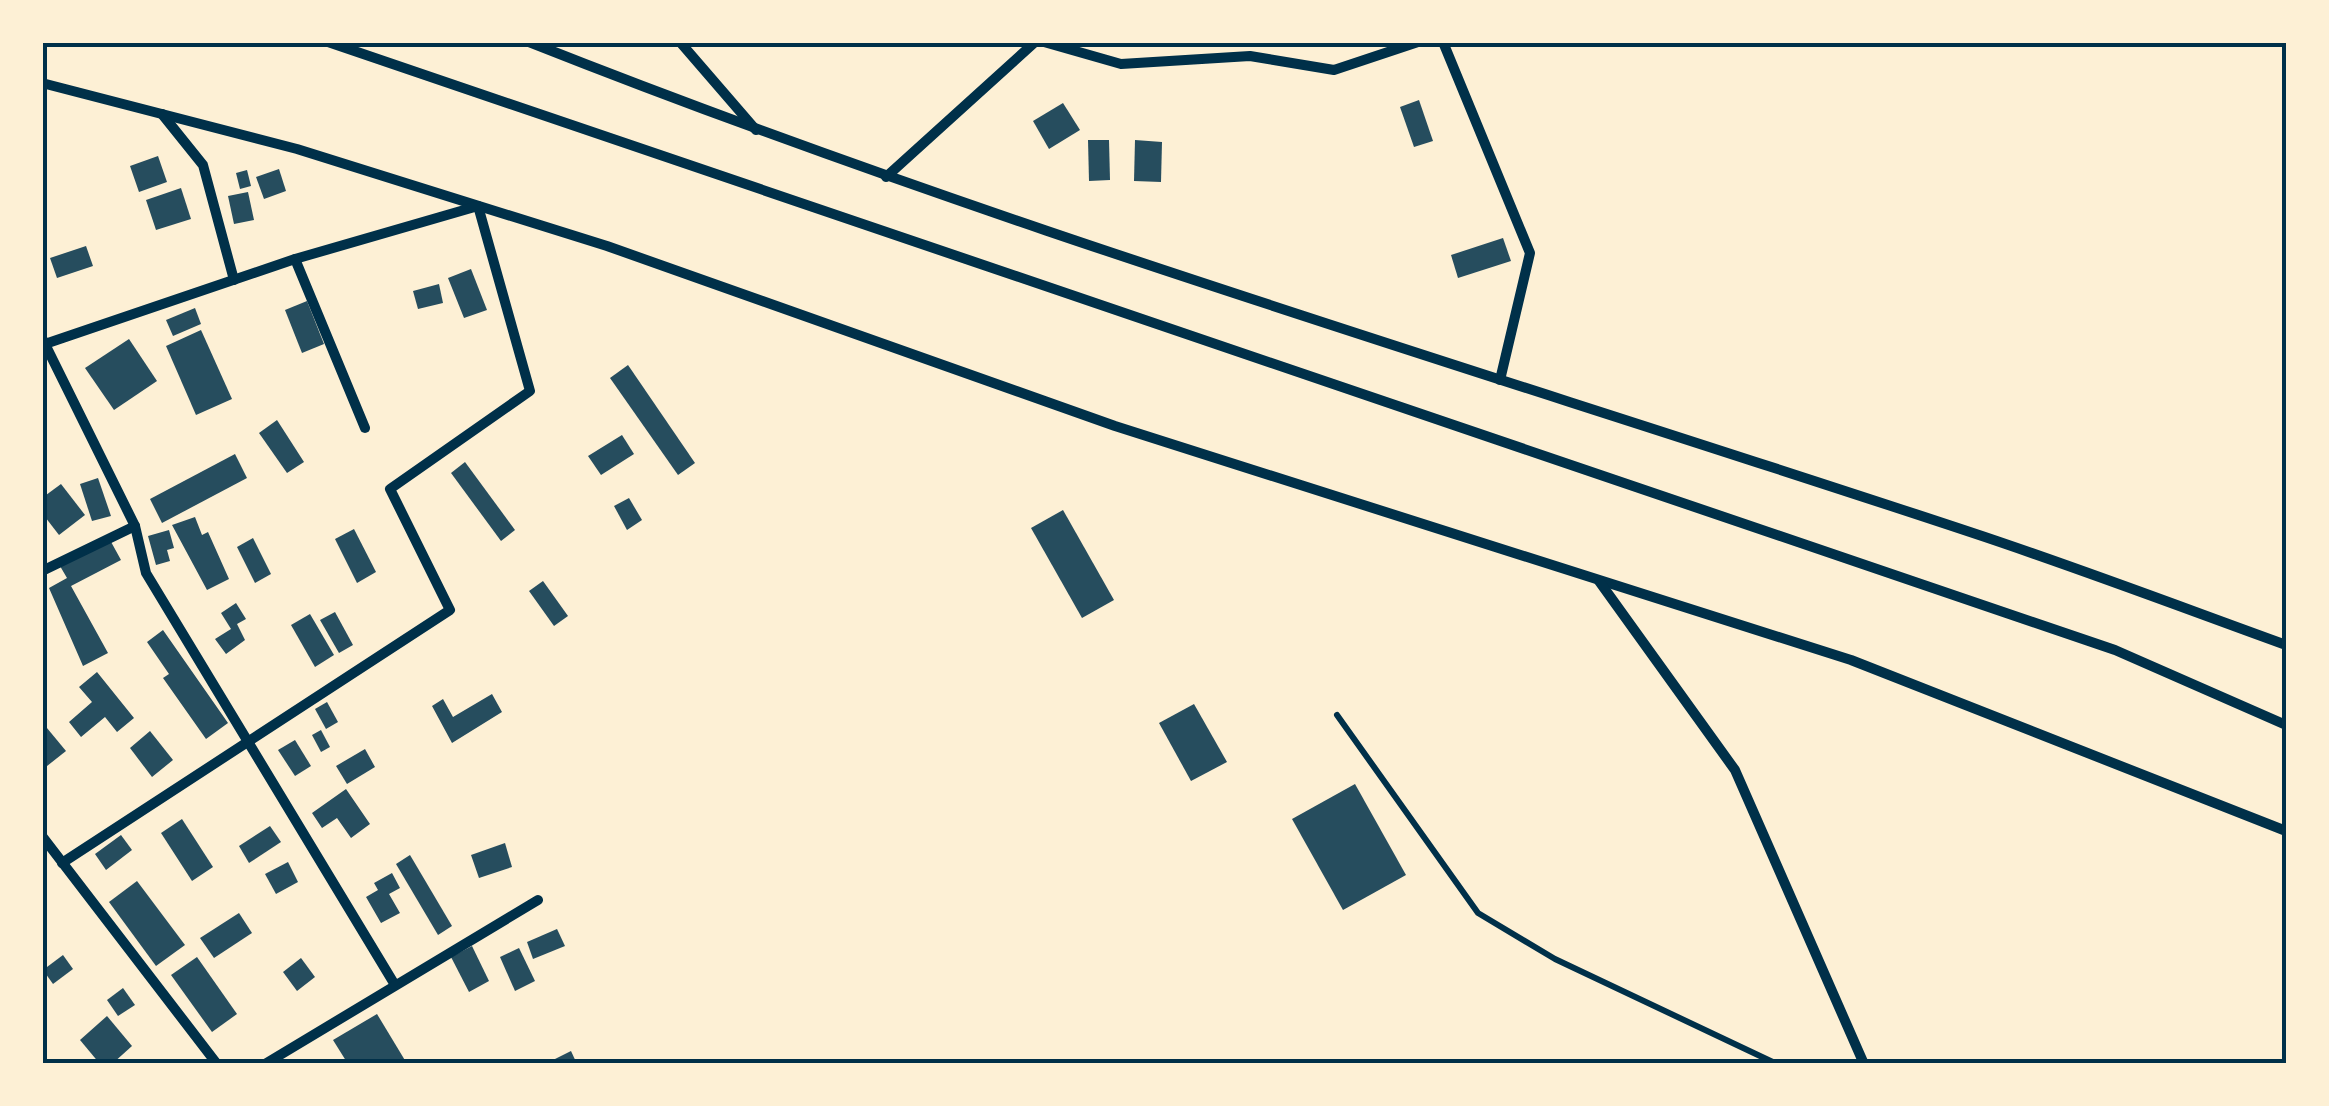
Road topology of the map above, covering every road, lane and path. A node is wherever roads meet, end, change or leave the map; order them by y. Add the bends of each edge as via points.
1 (328, 42) edge
2 (529, 42) edge
3 (680, 42) edge
4 (1035, 42) edge
5 (1044, 42) edge
6 (1418, 42) edge
7 (1443, 42) edge
8 (42, 84) edge
9 (162, 114) junction
10 (760, 134) junction
11 (886, 177) junction
12 (478, 206) junction
13 (294, 259) junction
14 (234, 280) junction
15 (44, 341) edge
16 (1500, 380) junction
17 (364, 428) dead end
18 (134, 526) junction
19 (42, 570) edge
20 (1598, 580) junction
21 (2286, 645) edge
22 (1337, 715) dead end
23 (2286, 726) edge
24 (246, 743) junction
25 (2286, 831) edge
26 (42, 836) edge
27 (62, 863) junction
28 (538, 900) dead end
29 (395, 985) junction
30 (217, 1064) edge
31 (265, 1064) edge
32 (1777, 1064) edge
33 (1864, 1064) edge

1 - 23 street via 2115,650
2 - 10 street
3 - 10 street
4 - 11 street
5 - 6 street via 1122,64 1250,56 1334,70
7 - 16 street via 1530,253
8 - 9 street
9 - 12 street
9 - 14 street via 203,165
10 - 11 street
11 - 16 street
12 - 13 street
12 - 20 street via 1115,426
12 - 24 street via 530,391 390,489 450,610
13 - 14 street
13 - 17 street
14 - 15 street
15 - 18 street
16 - 21 street via 1974,533
18 - 19 street
18 - 24 street via 146,573
20 - 25 street via 1851,660
20 - 33 street via 1735,770
22 - 32 path via 1478,913 1554,959
24 - 27 street
24 - 29 street
26 - 27 street
27 - 30 street
28 - 29 street
29 - 31 street

